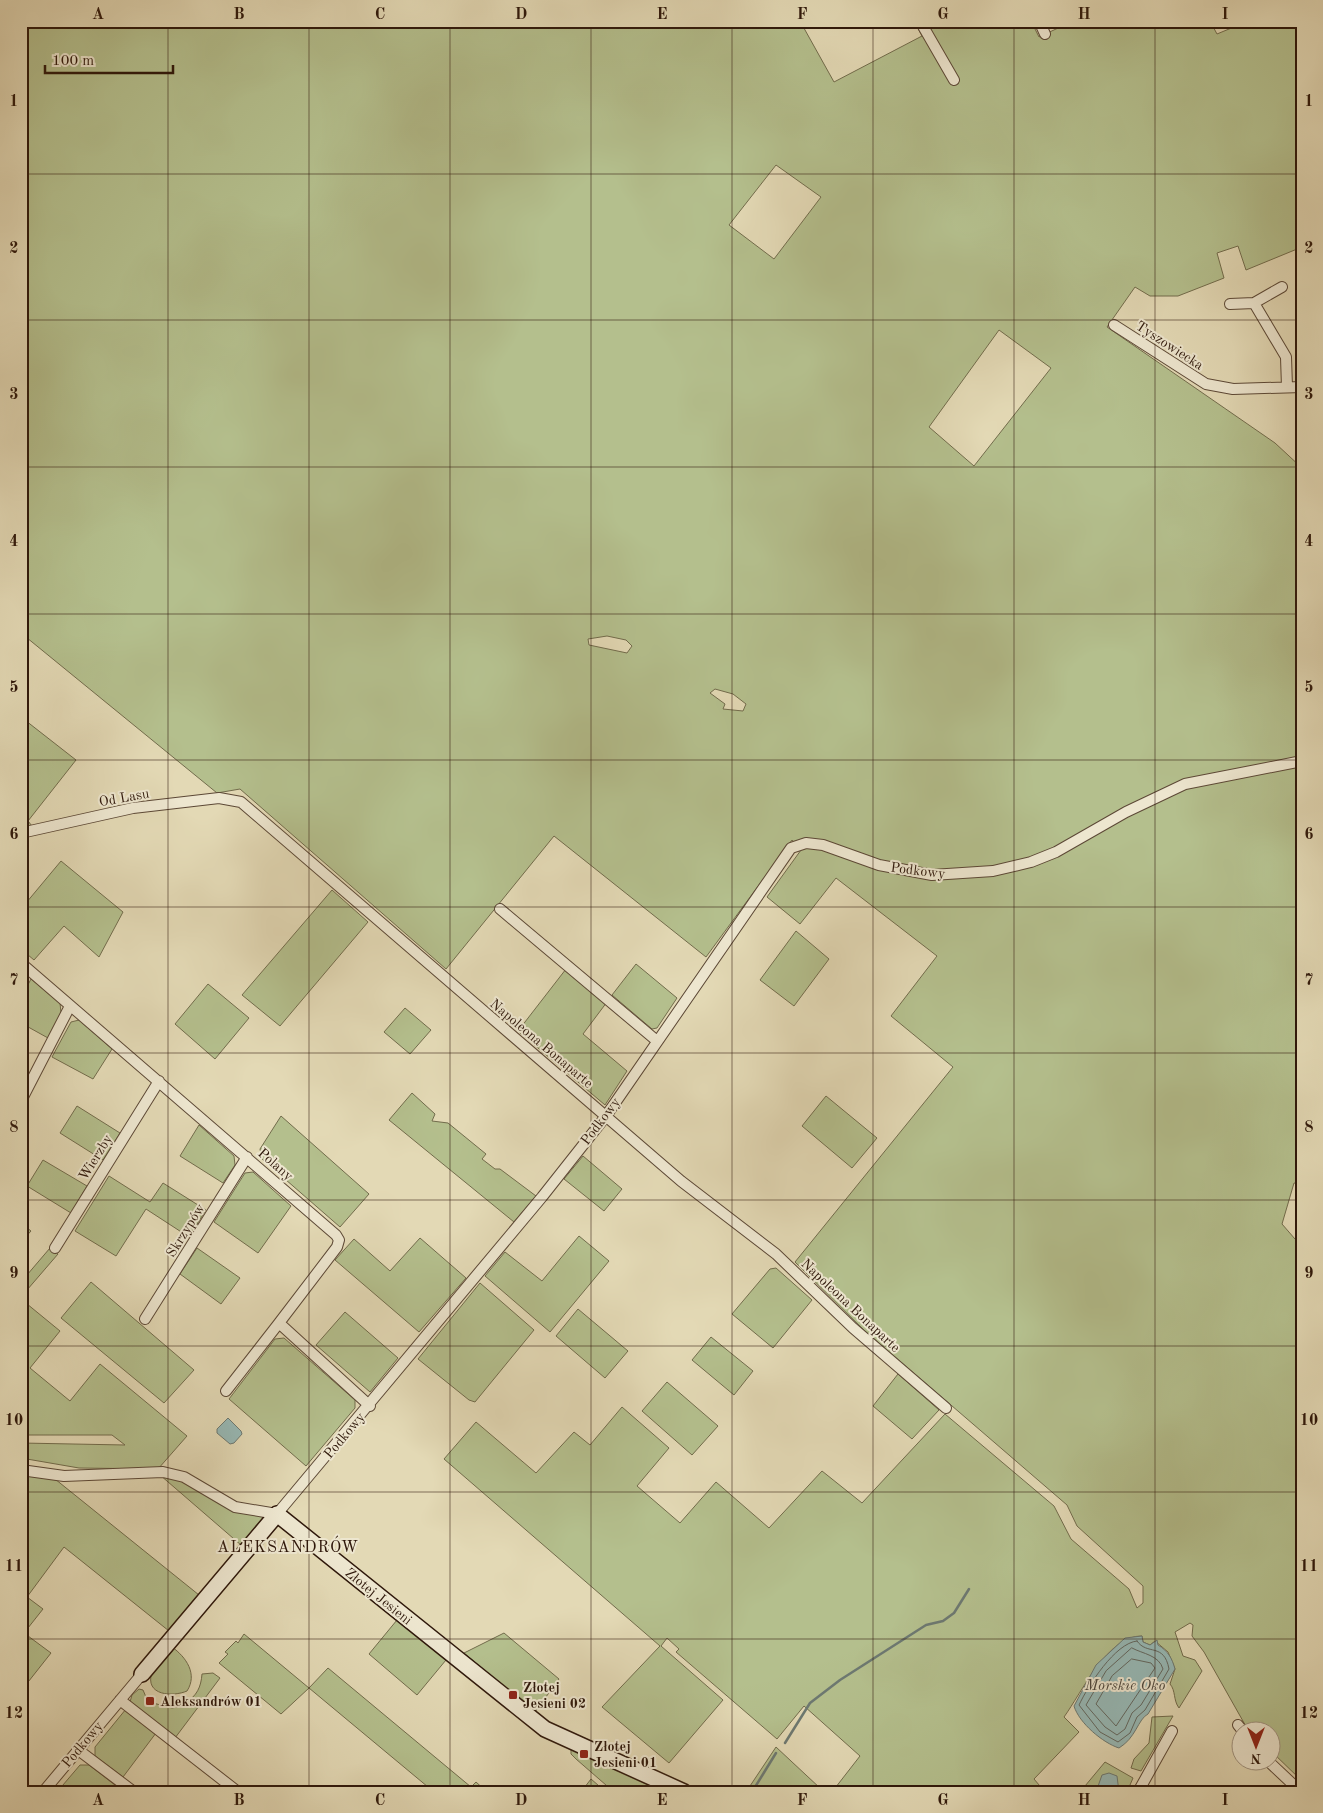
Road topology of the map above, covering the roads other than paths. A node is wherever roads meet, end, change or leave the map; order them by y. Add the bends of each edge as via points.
1 (920, 21) edge
2 (1039, 21) edge
3 (1045, 34) dead end
4 (954, 80) dead end
5 (1282, 287) dead end
6 (1254, 303) junction
7 (1230, 304) dead end
8 (1114, 325) dead end
9 (1287, 387) junction
10 (1302, 387) edge
11 (1302, 761) edge
12 (232, 798) joint
13 (21, 833) edge
14 (500, 908) dead end
15 (21, 963) edge
16 (70, 1006) junction
17 (657, 1040) junction
18 (158, 1081) junction
19 (21, 1101) edge
20 (606, 1116) junction
21 (247, 1157) junction
22 (55, 1248) dead end
23 (145, 1318) dead end
24 (279, 1323) junction
25 (226, 1392) dead end
26 (370, 1406) junction
27 (946, 1408) dead end
28 (21, 1470) edge
29 (277, 1514) junction
30 (142, 1674) joint
31 (120, 1700) junction
32 (1172, 1731) dead end
33 (77, 1750) junction
34 (1278, 1770) edge
35 (1143, 1790) edge
36 (43, 1792) edge
37 (134, 1792) edge
38 (238, 1792) edge
39 (684, 1792) edge
40 (1301, 1792) edge

1 - 4 street
2 - 3 street
5 - 6 street
6 - 7 street
6 - 9 street via 1286,357
8 - 9 street, Tyszowiecka via 1206,384 1233,388
9 - 10 street, Tyszowiecka
11 - 17 street, Podkowy via 1185,784 1126,812 1056,852 993,872 932,875 879,865 823,845 806,843 791,848
12 - 13 street, Od Lasu via 133,808
12 - 20 street, Napoleona Bonaparte via 246,805
14 - 17 street
15 - 16 street, Polany
16 - 18 street, Polany
16 - 19 street
17 - 20 street, Podkowy
18 - 21 street, Polany
18 - 22 street, Wierzby
20 - 26 street, Podkowy
20 - 27 street, Napoleona Bonaparte via 776,1254 853,1328
21 - 23 street, Skrzypów
21 - 24 street, Polany via 339,1240
24 - 25 street
24 - 26 street
26 - 29 street, Podkowy
28 - 29 street, Złotej Jesieni via 64,1476 176,1474 235,1507
29 - 30 street, Podkowy
29 - 39 street, Złotej Jesieni via 546,1729
30 - 31 street, Podkowy
31 - 33 street, Podkowy
31 - 38 street
32 - 35 street
33 - 36 street, Podkowy
33 - 37 street
34 - 40 street

